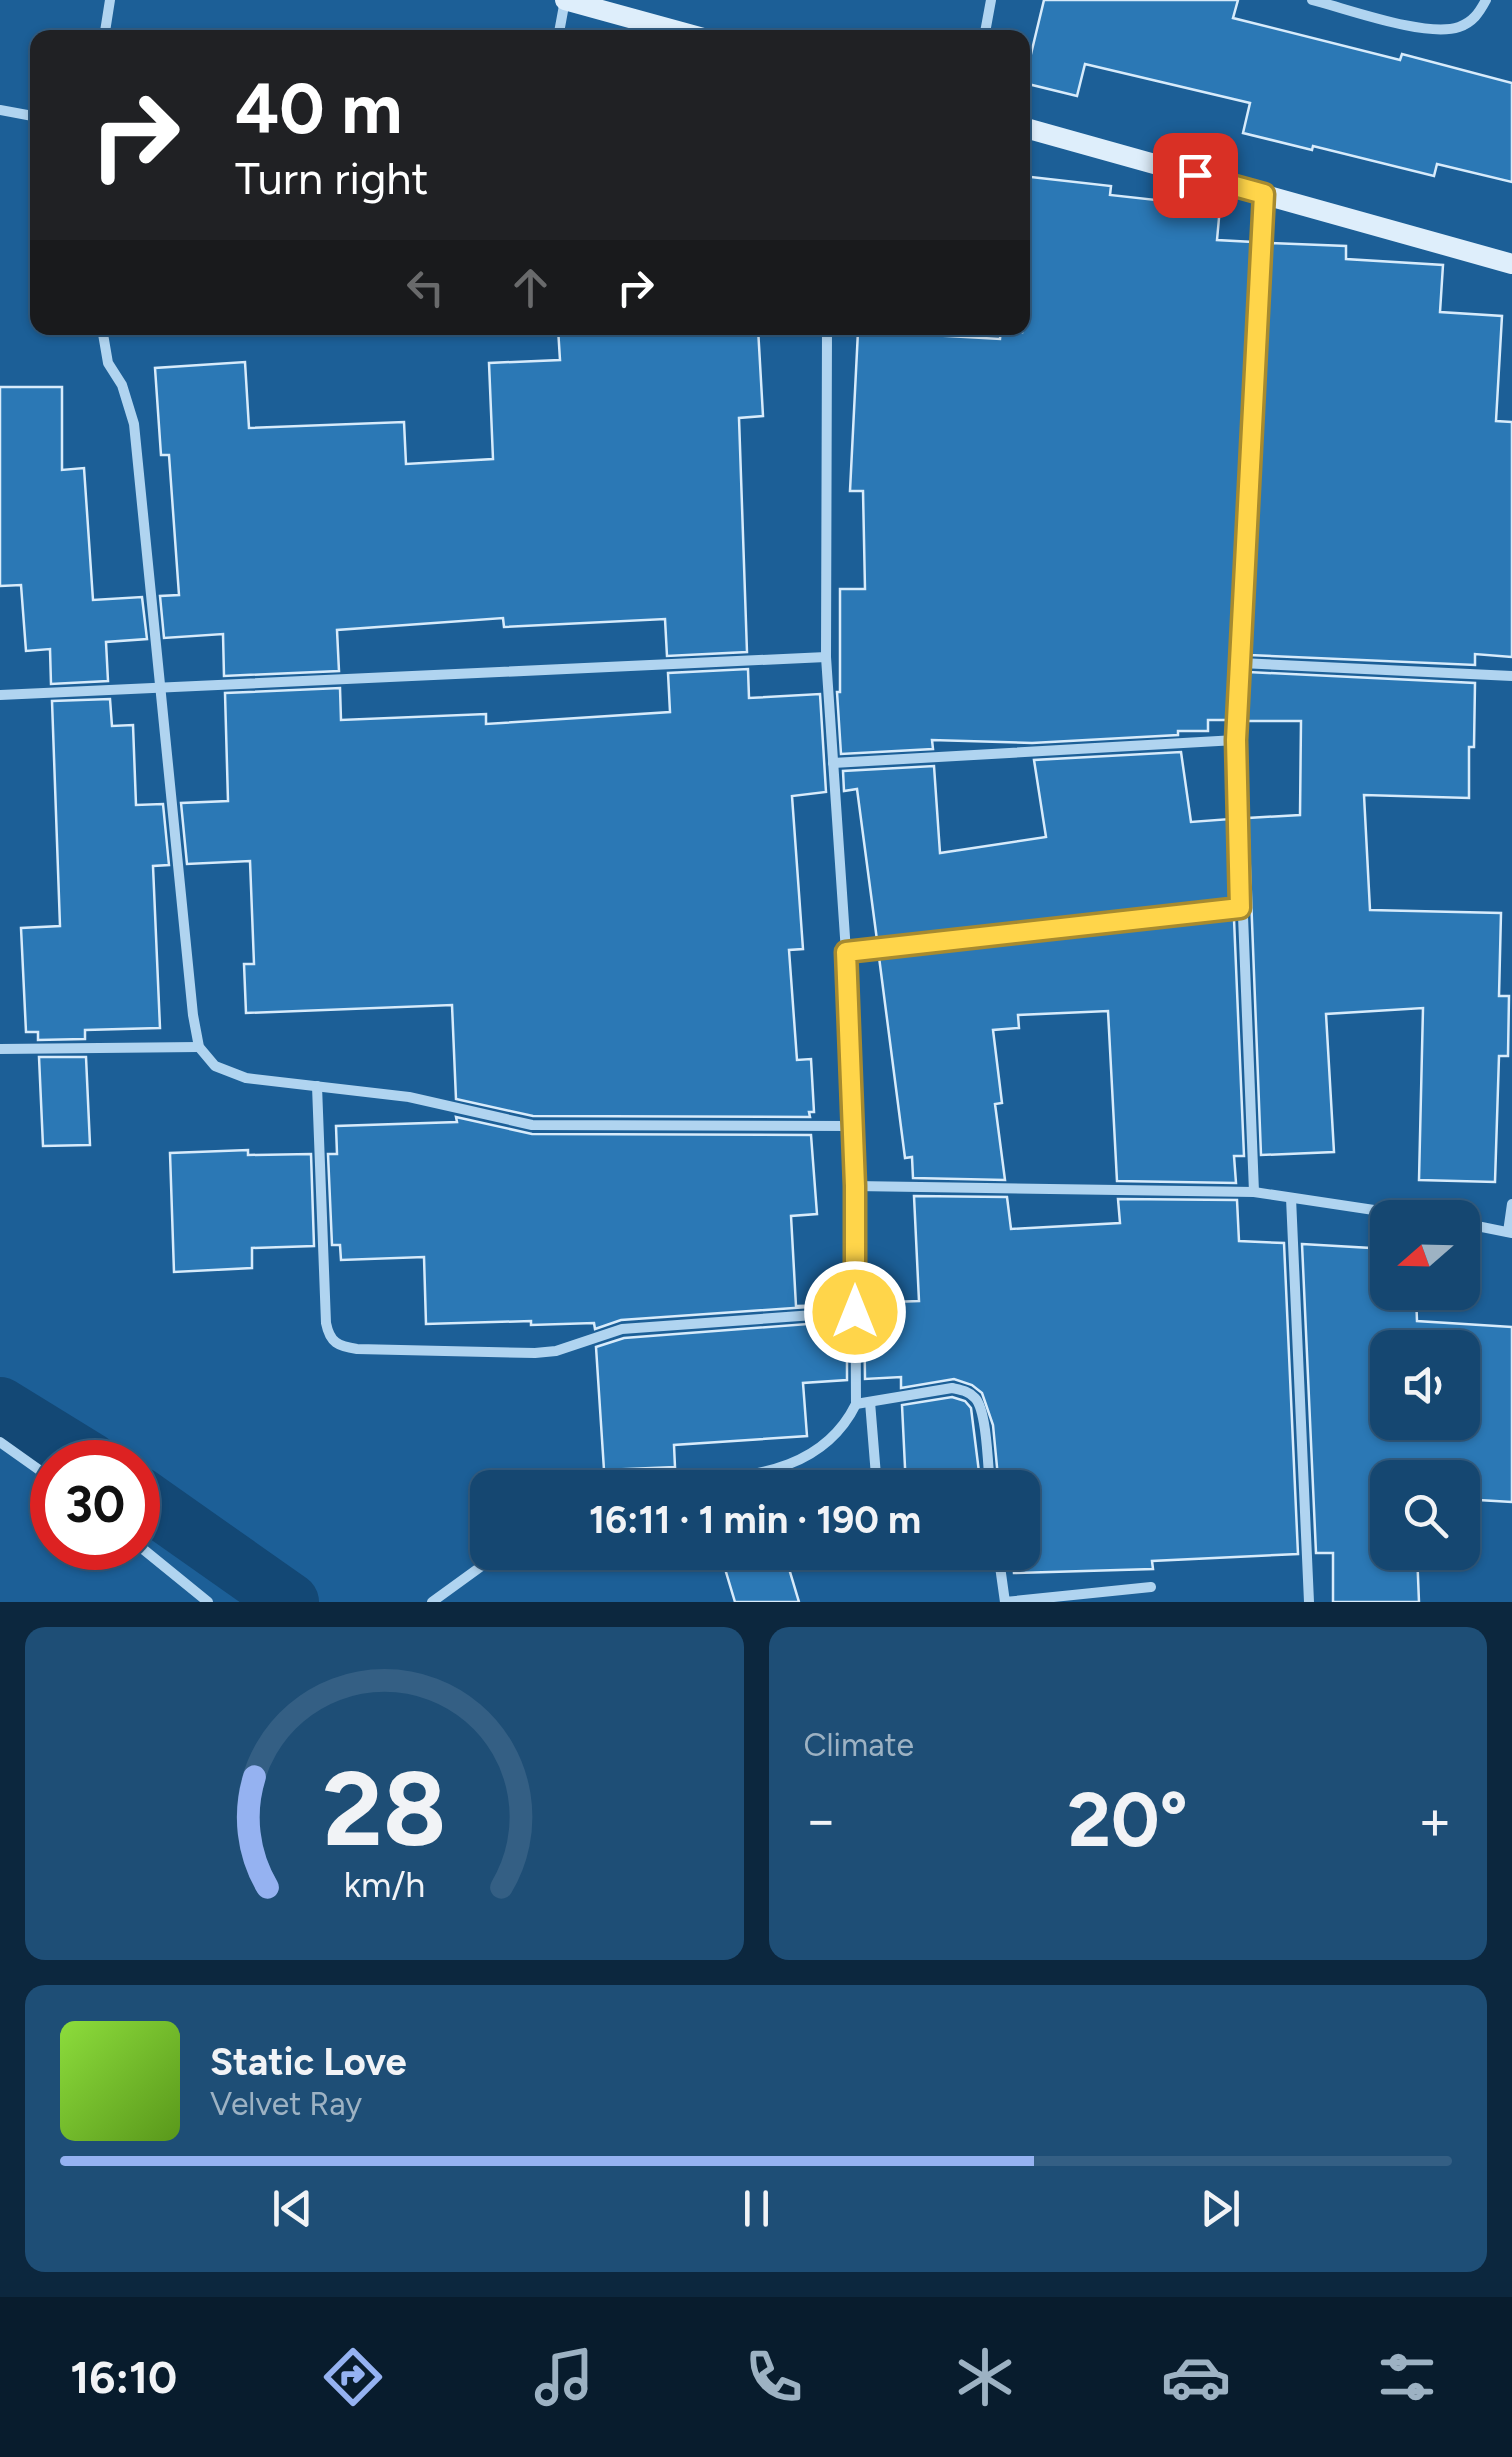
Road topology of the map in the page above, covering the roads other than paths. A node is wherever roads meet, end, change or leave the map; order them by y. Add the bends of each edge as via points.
1 (110, 0) edge
2 (565, 0) edge
3 (991, 0) edge
4 (1312, 0) edge
5 (1486, 0) edge
6 (105, 30) edge
7 (559, 30) edge
8 (673, 30) edge
9 (985, 30) edge
10 (0, 110) edge
11 (30, 116) edge
12 (1030, 129) edge
13 (1264, 194) junction
14 (1512, 264) edge
15 (103, 335) edge
16 (828, 335) edge
17 (826, 657) junction
18 (1241, 663) junction
19 (1512, 676) edge
20 (161, 688) junction
21 (0, 695) edge
22 (1236, 740) junction
23 (833, 763) junction
24 (1240, 908) junction
25 (846, 952) junction
26 (199, 1047) junction
27 (0, 1048) edge
28 (317, 1086) junction
29 (852, 1126) junction
30 (855, 1186) junction
31 (1254, 1192) junction
32 (1291, 1198) junction
33 (1512, 1204) edge
34 (1370, 1210) edge
35 (1480, 1226) edge
36 (1510, 1233) edge
37 (855, 1312) junction
38 (870, 1402) junction
39 (856, 1404) junction
40 (0, 1442) edge
41 (30, 1463) edge
42 (767, 1470) edge
43 (876, 1470) edge
44 (988, 1470) edge
45 (160, 1563) edge
46 (476, 1570) edge
47 (1001, 1570) edge
48 (1152, 1587) dead end
49 (208, 1602) edge
50 (432, 1602) edge
51 (1005, 1602) edge
52 (1308, 1602) edge

1 - 6 street
2 - 7 street
2 - 8 street
3 - 9 street
4 - 5 street via 1415,28 1457,28 1477,17
10 - 11 street
12 - 13 street
13 - 14 street
13 - 18 street
15 - 20 street via 134,424
16 - 17 street
17 - 20 street
17 - 23 street
18 - 19 street
18 - 22 street
20 - 21 street
20 - 26 street
22 - 23 street
22 - 24 street
23 - 25 street
24 - 25 street
24 - 31 street
25 - 29 street
26 - 27 street
26 - 28 street via 232,1074
28 - 29 street via 409,1097 532,1125
28 - 37 street via 326,1324 338,1346 535,1353 622,1329
29 - 30 street
30 - 31 street
30 - 37 street
31 - 32 street
32 - 34 street
32 - 52 street
33 - 36 street
35 - 36 street
37 - 39 street
38 - 39 street
38 - 43 street
38 - 44 street via 966,1391 982,1412
39 - 42 street via 844,1428 812,1456
40 - 41 street
45 - 49 street
46 - 50 street
47 - 51 street
48 - 51 street

